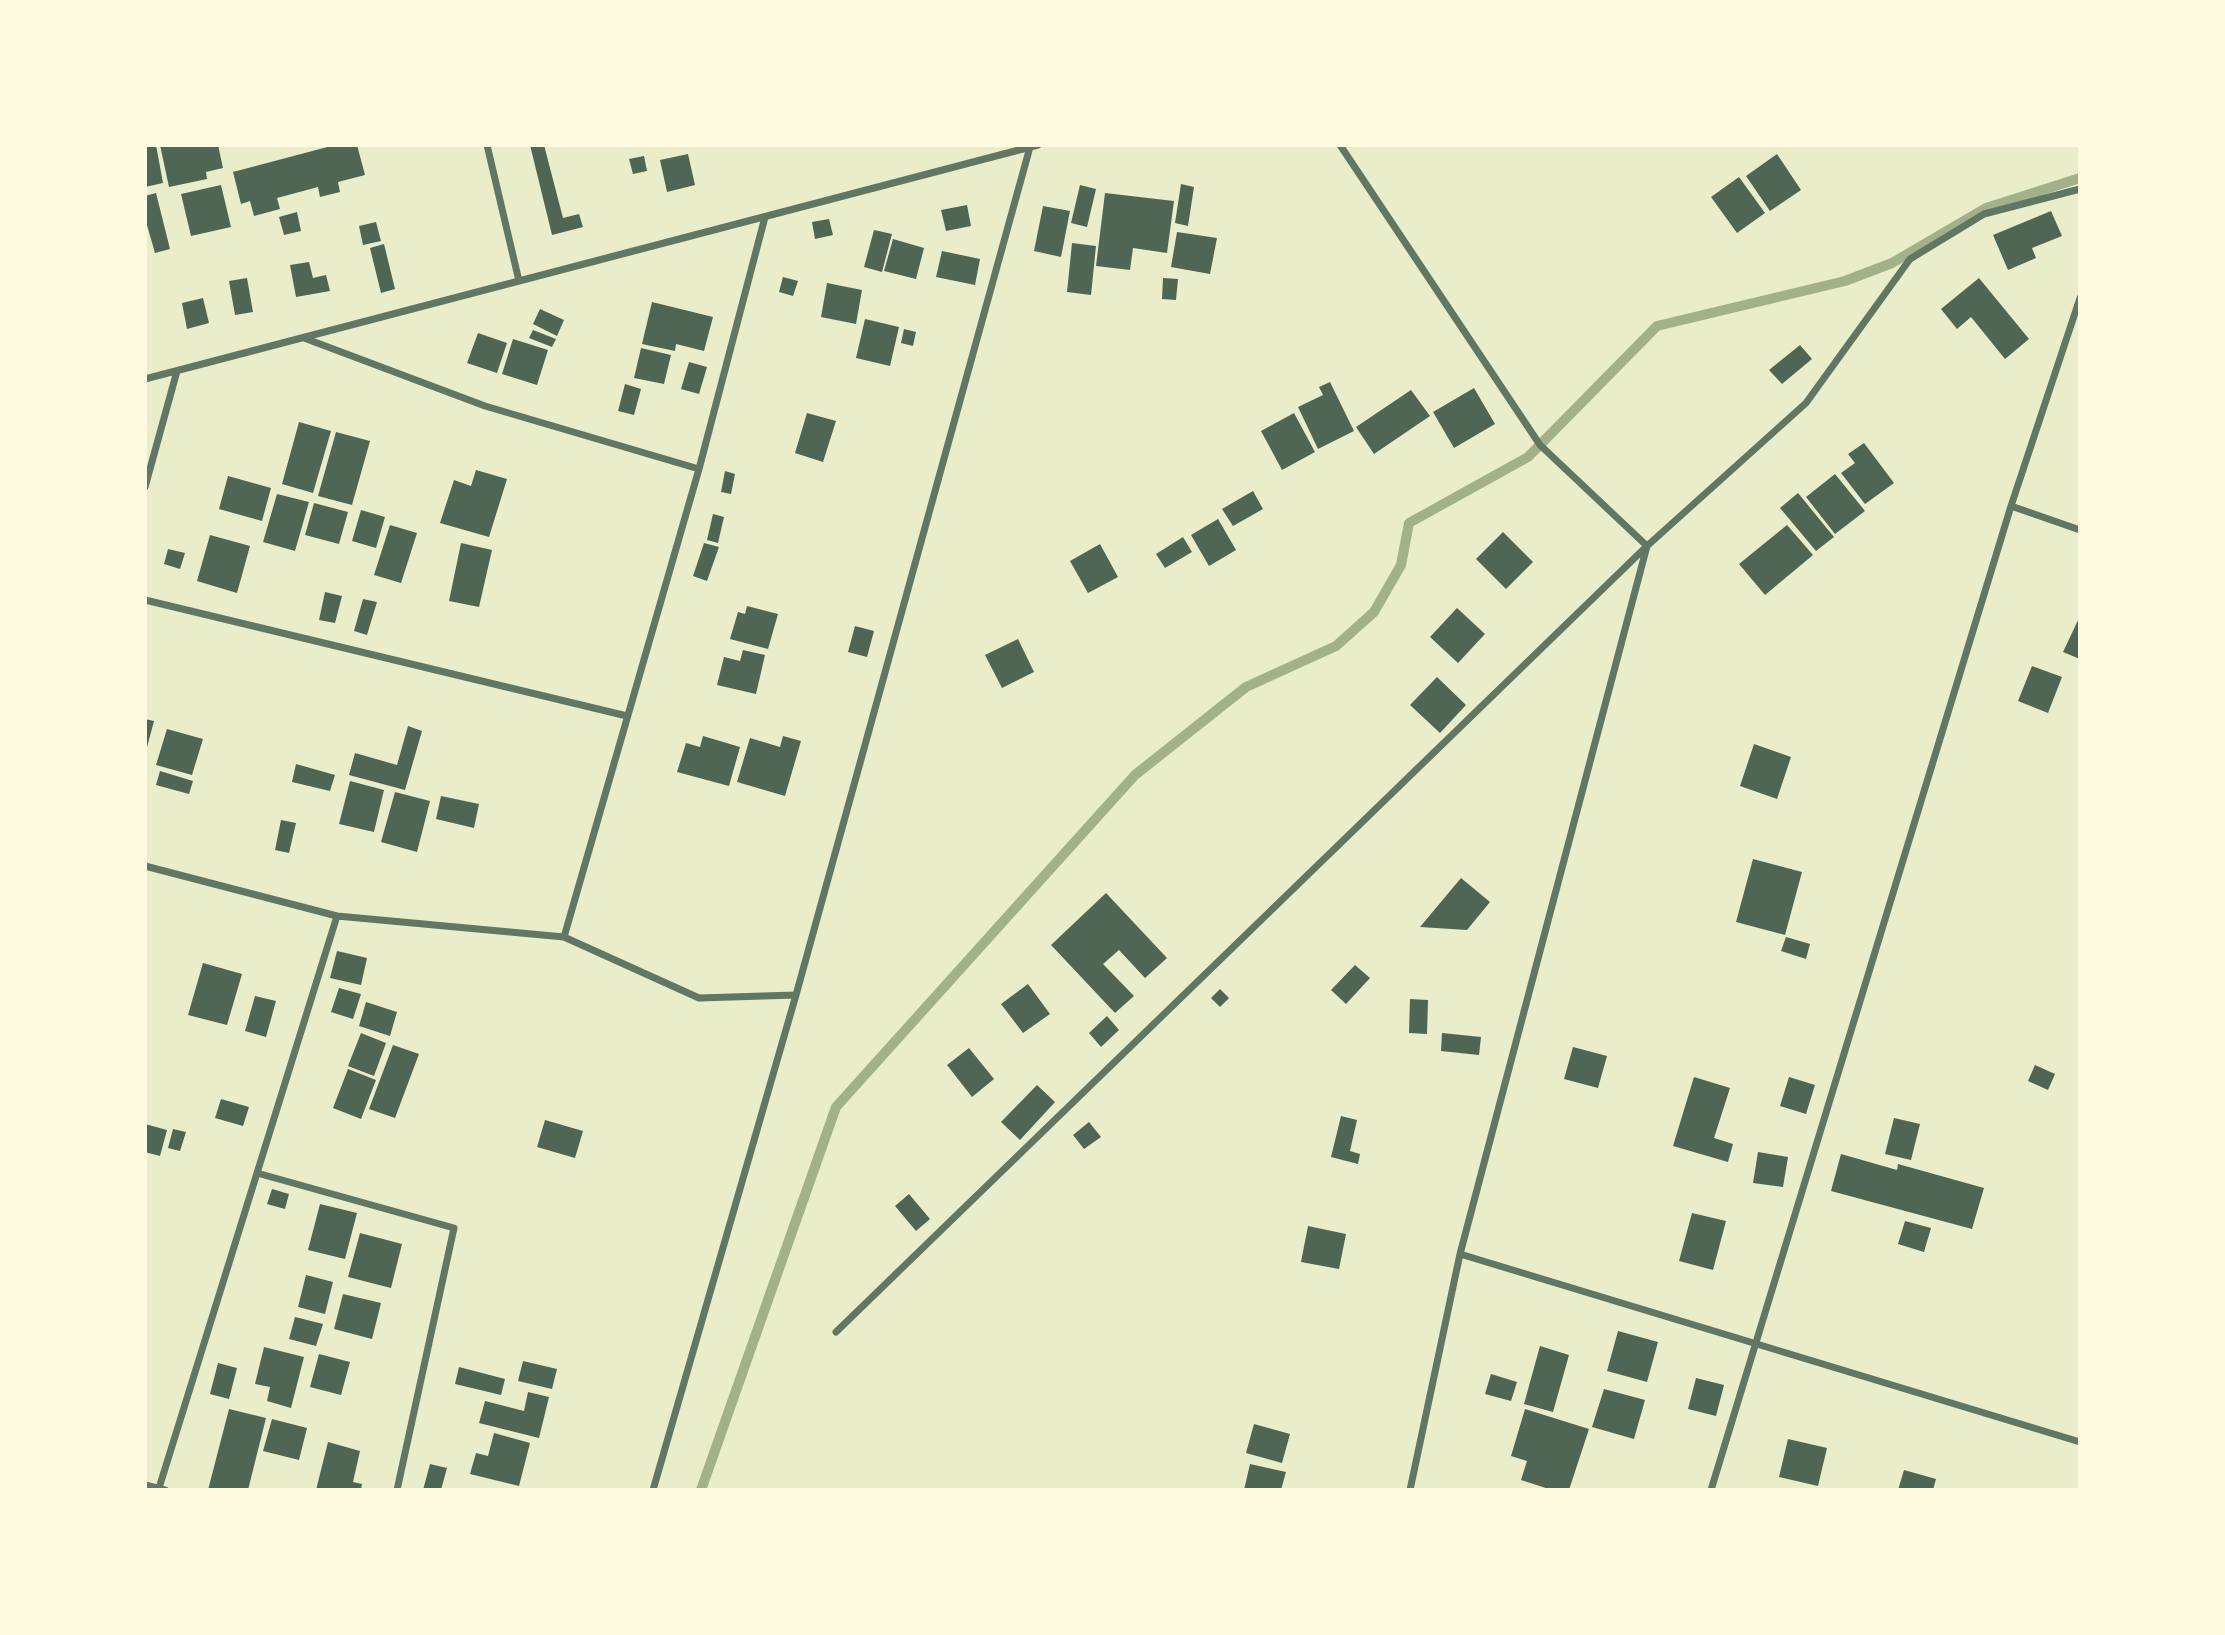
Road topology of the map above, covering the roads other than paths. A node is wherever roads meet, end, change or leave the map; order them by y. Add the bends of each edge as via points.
1 (487, 145) edge
2 (1340, 145) edge
3 (1034, 146) edge
4 (2080, 188) edge
5 (765, 217) junction
6 (519, 281) junction
7 (2080, 299) edge
8 (303, 338) junction
9 (177, 371) junction
10 (145, 379) edge
11 (699, 469) junction
12 (145, 487) edge
13 (2011, 506) junction
14 (2080, 530) edge
15 (1647, 547) junction
16 (145, 600) edge
17 (627, 716) junction
18 (145, 866) edge
19 (337, 916) junction
20 (564, 937) junction
21 (796, 995) junction
22 (257, 1173) junction
23 (1460, 1254) junction
24 (836, 1332) dead end
25 (1756, 1344) junction
26 (2080, 1442) edge
27 (145, 1485) edge
28 (162, 1489) edge
29 (397, 1490) edge
30 (653, 1490) edge
31 (1410, 1490) edge
32 (1711, 1490) edge

1 - 6 street
2 - 15 street via 1540,445
3 - 5 street
3 - 21 street
4 - 15 street via 1984,214 1910,259 1806,403
5 - 6 street
5 - 11 street
6 - 8 street
7 - 13 street
8 - 9 street
8 - 11 street via 485,407
9 - 10 street
9 - 12 street
11 - 17 street
13 - 14 street
13 - 25 street
15 - 23 street
15 - 24 street
16 - 17 street
17 - 20 street
18 - 19 street
19 - 20 street
19 - 22 street
20 - 21 street via 699,998
21 - 30 street
22 - 28 street
22 - 29 street via 454,1228
23 - 25 street
23 - 31 street
25 - 26 street
25 - 32 street
27 - 28 street

